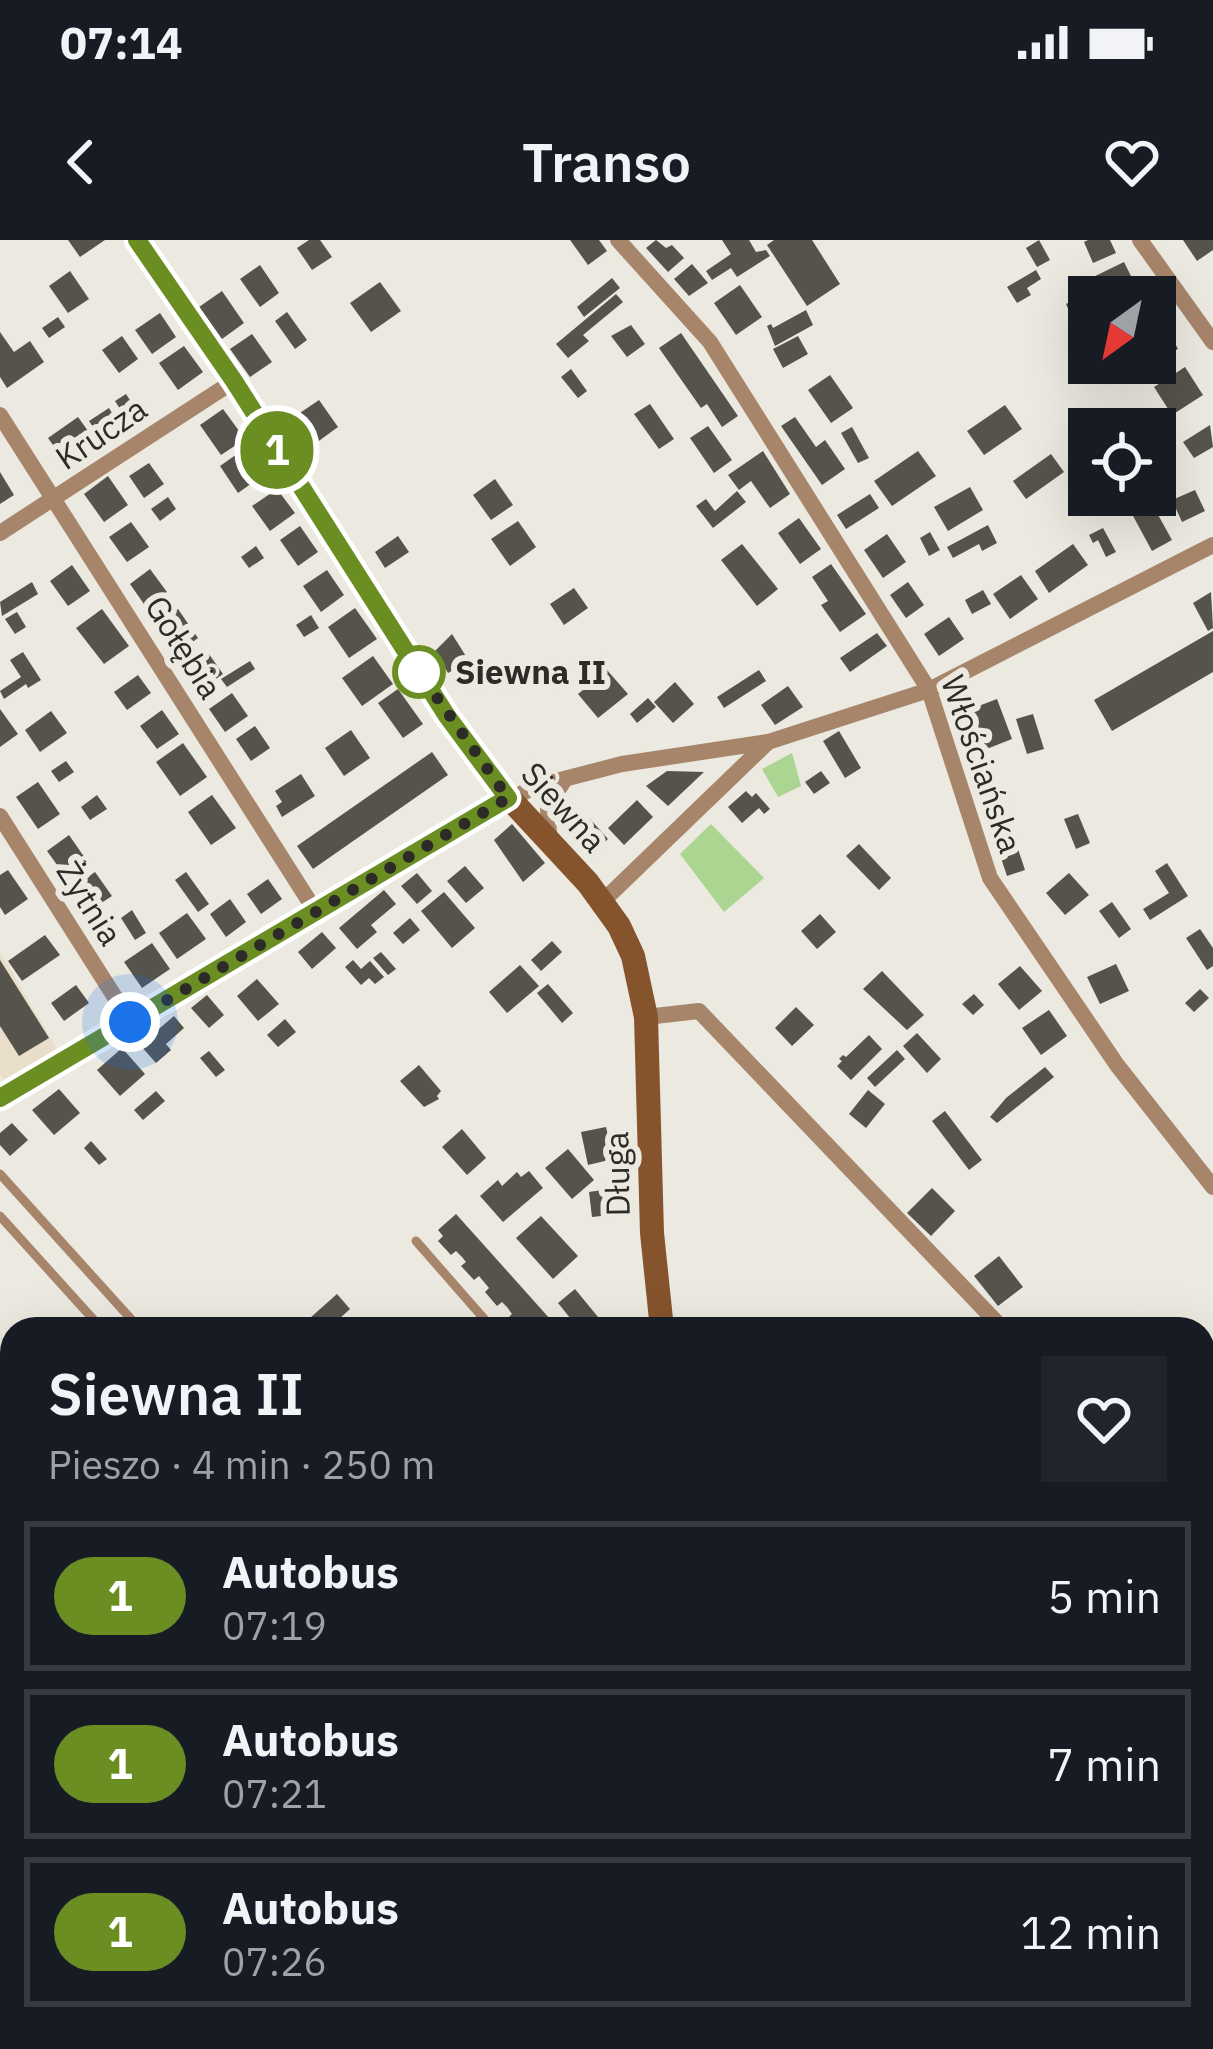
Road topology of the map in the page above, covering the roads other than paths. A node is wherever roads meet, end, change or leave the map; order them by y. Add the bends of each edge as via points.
1 (138, 240) edge
2 (618, 240) edge
3 (1140, 240) edge
4 (1213, 342) edge
5 (234, 381) junction
6 (0, 415) edge
7 (55, 500) junction
8 (0, 533) edge
9 (1213, 545) edge
10 (929, 690) junction
11 (768, 742) junction
12 (565, 779) junction
13 (508, 798) junction
14 (0, 816) edge
15 (550, 842) junction
16 (603, 901) junction
17 (316, 912) junction
18 (646, 1017) junction
19 (130, 1022) junction
20 (0, 1098) edge
21 (0, 1174) edge
22 (1213, 1187) edge
23 (0, 1216) edge
24 (416, 1241) dead end
25 (91, 1317) edge
26 (129, 1317) edge
27 (483, 1317) edge
28 (661, 1317) edge
29 (992, 1317) edge

1 - 5 street, Siewna
2 - 10 street, Włościańska via 710,343
3 - 4 street
5 - 7 street, Krucza
5 - 13 street, Siewna
6 - 7 street, Gołębia
7 - 8 street, Krucza
7 - 17 street, Gołębia
9 - 10 street
10 - 11 street
10 - 22 street, Włościańska via 990,878 1117,1065
11 - 12 street
11 - 16 street
12 - 13 street
12 - 15 street via 548,806
13 - 15 street, Siewna
13 - 17 street
14 - 19 street, Żytnia
15 - 16 street, Siewna
16 - 18 street, Siewna via 633,956
17 - 19 street
18 - 28 street, Długa
18 - 29 street via 699,1011
19 - 20 street
21 - 26 lane
23 - 25 lane
24 - 27 lane

